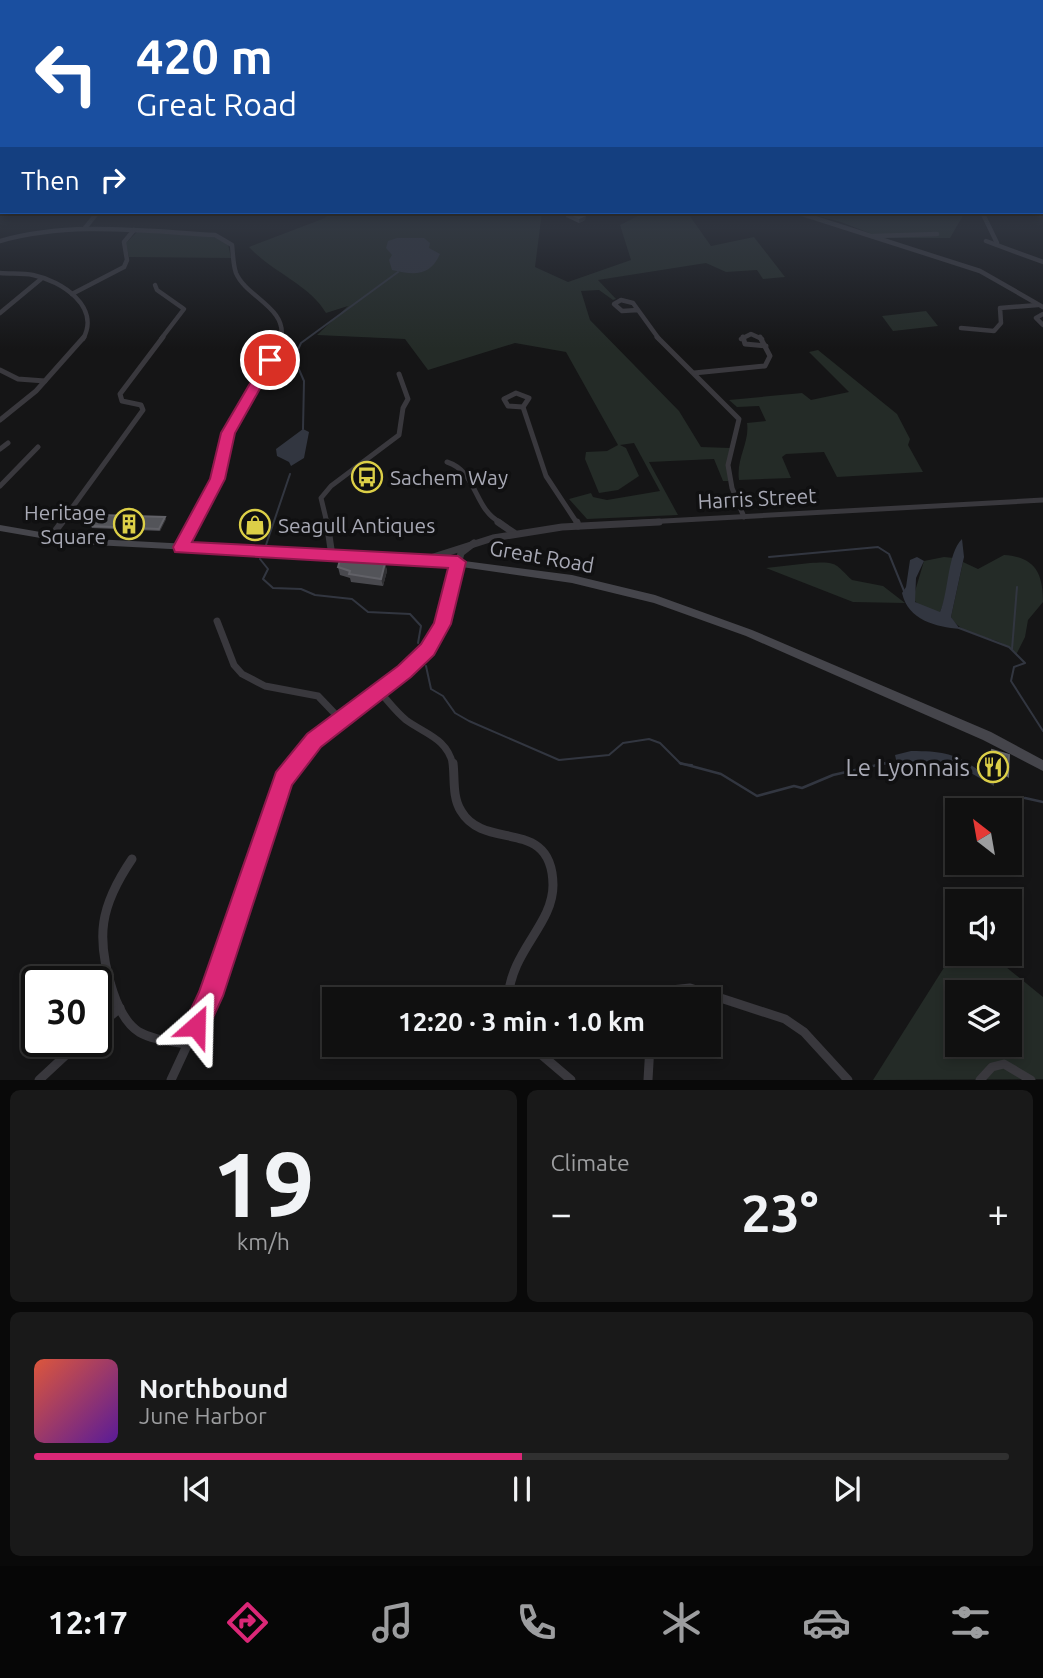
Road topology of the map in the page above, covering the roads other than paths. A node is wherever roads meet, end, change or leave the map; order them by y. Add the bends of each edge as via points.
1 (125, 248) edge
2 (233, 248) edge
3 (910, 248) edge
4 (1010, 248) edge
5 (1043, 262) edge
6 (0, 274) edge
7 (41, 279) junction
8 (155, 285) dead end
9 (72, 294) junction
10 (1041, 306) edge
11 (638, 310) dead end
12 (0, 313) edge
13 (1043, 314) edge
14 (1043, 325) edge
15 (961, 328) dead end
16 (766, 346) junction
17 (0, 370) edge
18 (694, 373) junction
19 (399, 374) dead end
20 (45, 381) junction
21 (523, 407) dead end
22 (0, 420) edge
23 (8, 443) dead end
24 (38, 447) dead end
25 (0, 449) edge
26 (447, 463) dead end
27 (0, 486) edge
28 (1043, 500) edge
29 (744, 517) junction
30 (578, 526) junction
31 (0, 527) edge
32 (514, 533) junction
33 (50, 538) junction
34 (474, 543) junction
35 (181, 547) junction
36 (332, 556) junction
37 (425, 560) junction
38 (458, 562) junction
39 (217, 621) dead end
40 (379, 691) junction
41 (340, 719) junction
42 (1043, 766) edge
43 (132, 859) dead end
44 (511, 987) edge
45 (721, 999) edge
46 (120, 1008) junction
47 (112, 1015) edge
48 (186, 1044) junction
49 (64, 1057) edge
50 (544, 1057) edge
51 (649, 1057) edge
52 (39, 1080) edge
53 (171, 1080) edge
54 (571, 1080) edge
55 (648, 1080) edge
56 (848, 1080) edge
57 (981, 1080) edge
58 (1031, 1080) edge

1 - 9 street via 124,267
2 - 35 street via 236,274 279,319 283,330 228,433 218,479
3 - 10 street via 980,271
4 - 5 street
6 - 7 street
7 - 9 street
7 - 12 street
8 - 33 street via 184,309 120,394 122,401 141,405 143,410
9 - 20 street via 87,307 88,329
10 - 15 street via 1000,308 1001,323 994,331
11 - 18 street via 658,338
13 - 14 street via 1036,318
16 - 16 street via 757,335 742,337 747,345
16 - 18 street via 769,360 759,368
17 - 20 street via 18,379
18 - 29 street via 739,419 729,470
19 - 36 street via 408,399 399,435 321,498
20 - 22 street
21 - 30 street via 546,476
23 - 25 street
24 - 27 street
26 - 32 street via 466,473 488,516
28 - 29 street, Harris Street
29 - 30 street, Harris Street
30 - 32 street, Harris Street
31 - 33 main road, Great Road
32 - 34 street, Harris Street
33 - 35 main road, Great Road
34 - 37 street, Harris Street
34 - 38 street
35 - 36 main road, Great Road
36 - 37 main road, Great Road
37 - 38 main road, Great Road
38 - 40 street via 433,642
38 - 42 main road, Great Road via 572,579 685,609 894,694
39 - 41 street via 242,674 265,686 318,696
40 - 41 street
40 - 44 street via 406,719 445,744 452,758 458,805 468,820 527,839 551,869 552,896 514,961
41 - 48 street via 306,748 278,790 210,996
43 - 46 street via 111,892 100,928 103,963
45 - 56 street via 785,1019 804,1032
46 - 47 street
46 - 48 street via 139,1032
48 - 53 street
49 - 52 street
50 - 54 street
51 - 55 street
57 - 58 street via 992,1065 1002,1062

